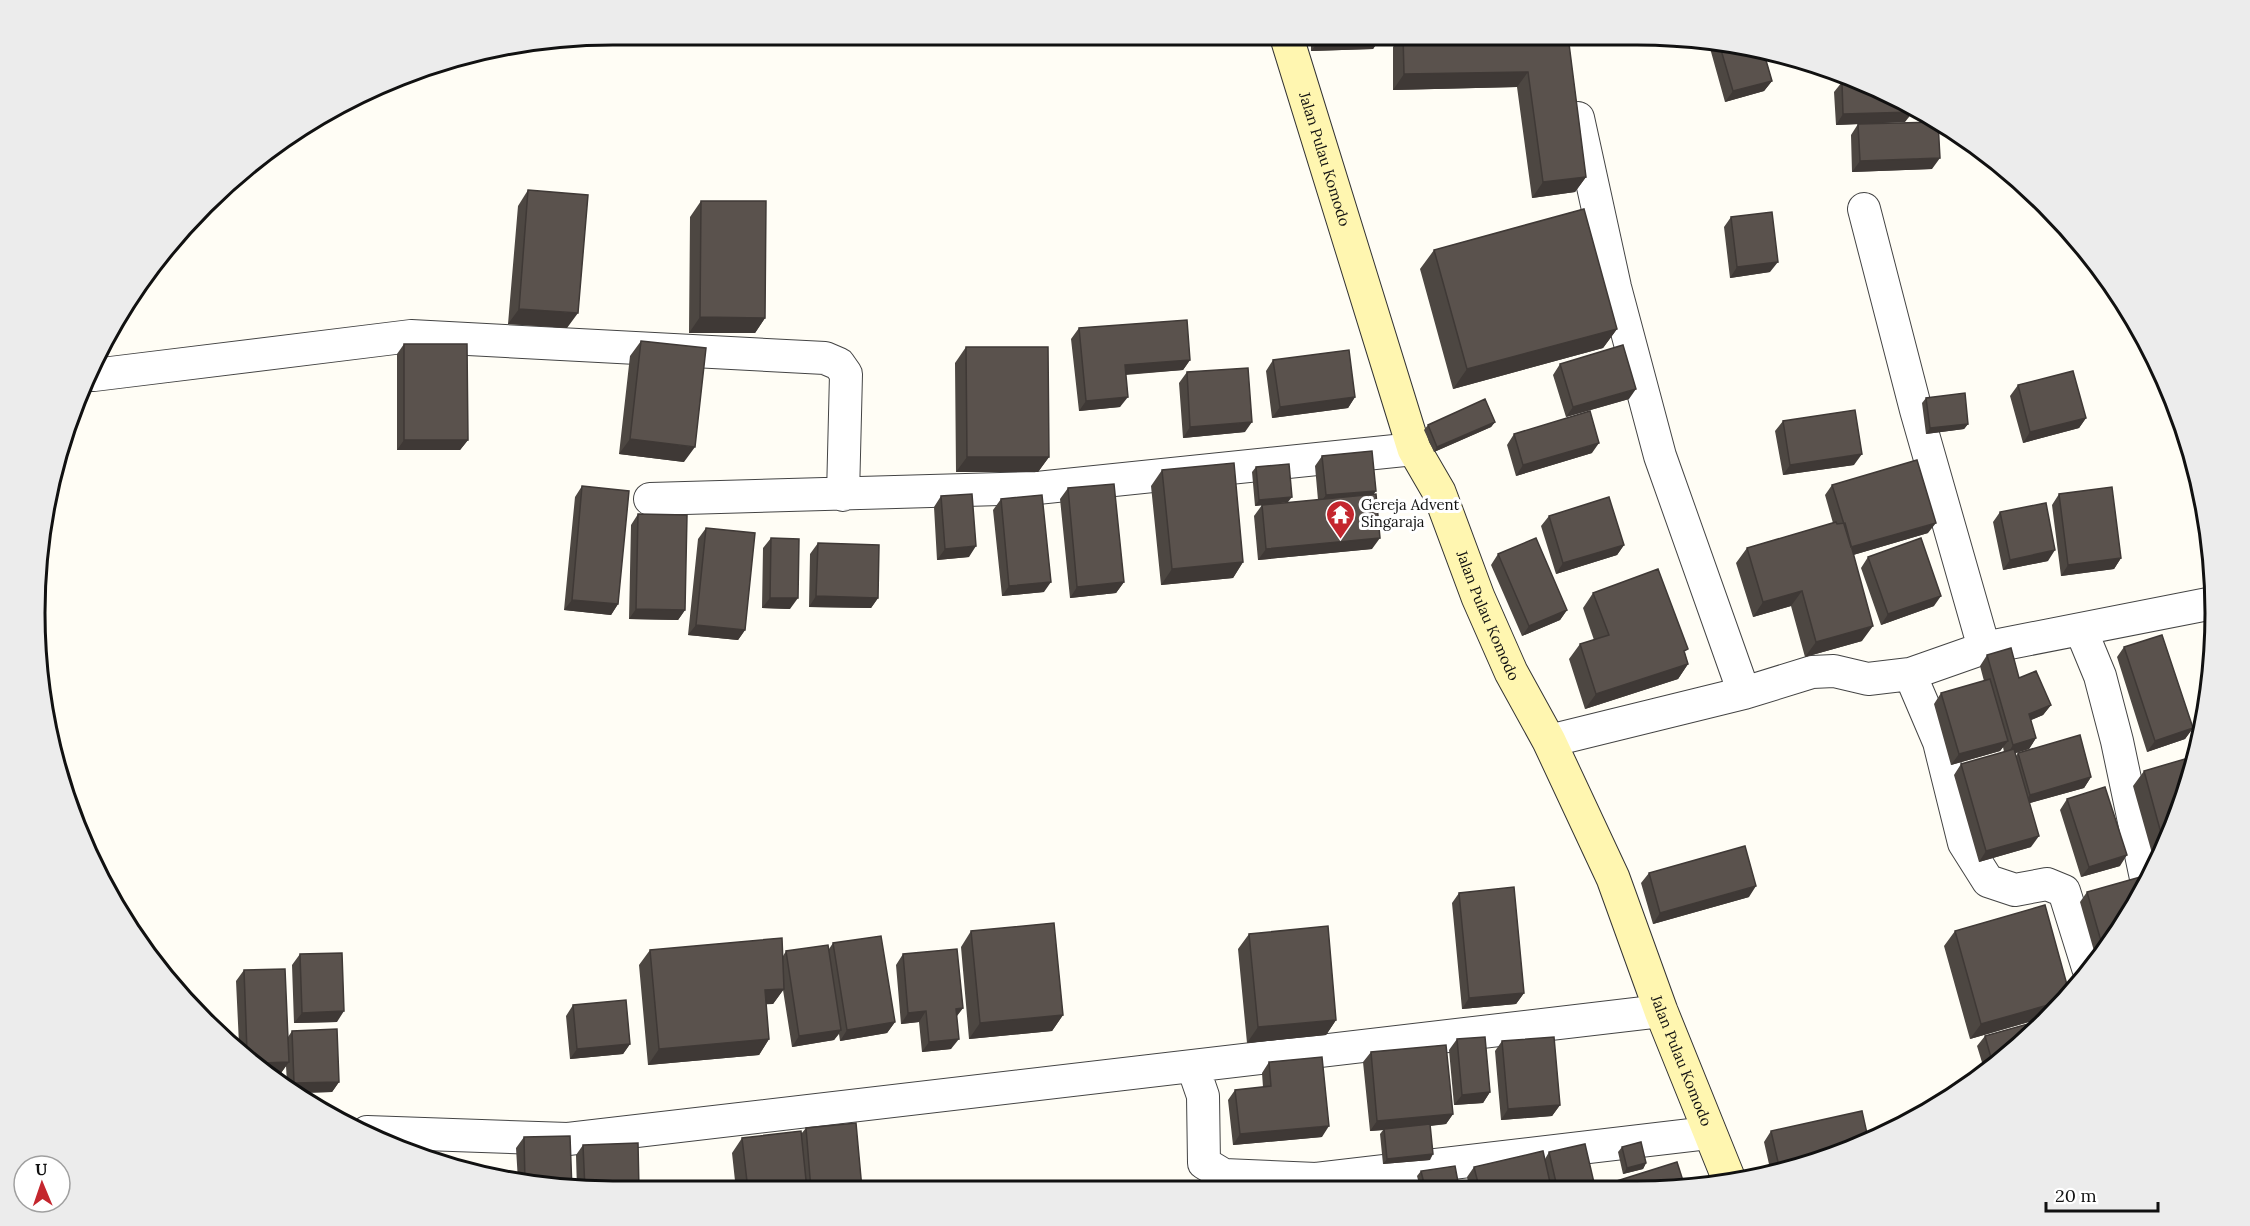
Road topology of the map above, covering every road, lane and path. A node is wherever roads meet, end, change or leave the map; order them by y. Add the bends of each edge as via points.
1 (1289, 45) edge
2 (1578, 118) edge
3 (1864, 209) dead end
4 (98, 374) edge
5 (1414, 449) junction
6 (843, 495) junction
7 (650, 499) dead end
8 (2205, 605) edge
9 (2081, 630) junction
10 (1984, 648) junction
11 (1910, 674) junction
12 (1743, 693) junction
13 (1549, 741) junction
14 (2144, 868) edge
15 (2086, 961) edge
16 (1661, 1011) junction
17 (1193, 1067) junction
18 (385, 1133) edge
19 (1708, 1133) junction
20 (1726, 1174) edge
21 (1292, 1181) edge
22 (1331, 1181) edge

1 - 5 street, Jalan Pulau Komodo
2 - 12 street via 1615,287 1660,456
3 - 10 street
4 - 6 street via 411,336 825,358 839,364 846,374
5 - 6 street via 1037,488
5 - 13 street, Jalan Pulau Komodo via 1439,492 1511,672
6 - 7 street
8 - 9 street
9 - 10 street
9 - 14 street via 2112,719
10 - 11 street
11 - 12 street via 1868,679 1834,671 1812,672
11 - 15 street via 1939,742 1964,843 1988,881 2015,890 2047,884 2064,891
12 - 13 street
13 - 16 street, Jalan Pulau Komodo via 1613,878
16 - 17 street
16 - 19 street, Jalan Pulau Komodo
17 - 18 street via 568,1139
17 - 21 street via 1203,1096 1204,1163 1224,1175
19 - 20 street, Jalan Pulau Komodo
19 - 22 street

